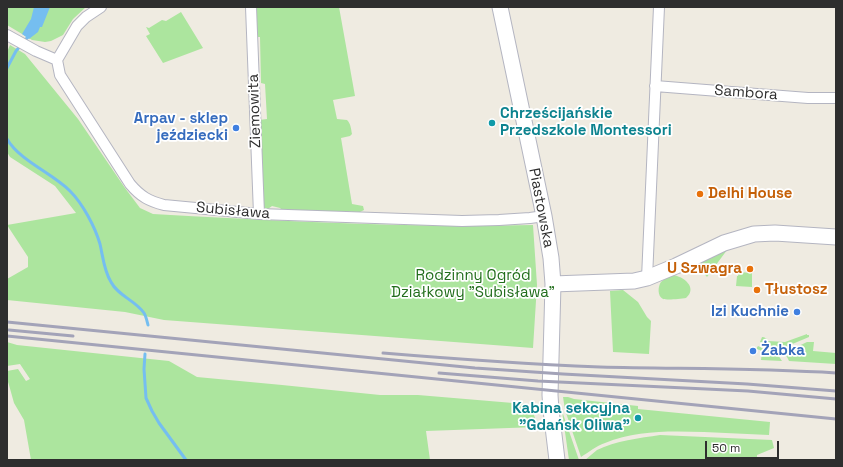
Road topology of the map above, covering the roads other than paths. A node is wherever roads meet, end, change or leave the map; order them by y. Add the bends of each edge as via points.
1 (101, 7) edge
2 (251, 7) edge
3 (500, 7) edge
4 (659, 7) edge
5 (11, 37) edge
6 (57, 60) junction
7 (655, 86) junction
8 (836, 98) edge
9 (259, 214) junction
10 (544, 216) junction
11 (836, 237) edge
12 (647, 278) junction
13 (553, 284) junction
14 (557, 460) edge

1 - 6 street via 77,26
2 - 9 street, Ziemowita
3 - 10 street, Piastowska
4 - 7 street
5 - 6 street
6 - 9 street, Subisława via 60,75 130,184 144,198 164,205
7 - 8 street, Sambora
7 - 12 street
9 - 10 street, Subisława via 462,221
10 - 13 street, Piastowska
11 - 12 street via 754,234 724,243
12 - 13 street
13 - 14 street, Piastowska via 550,395

